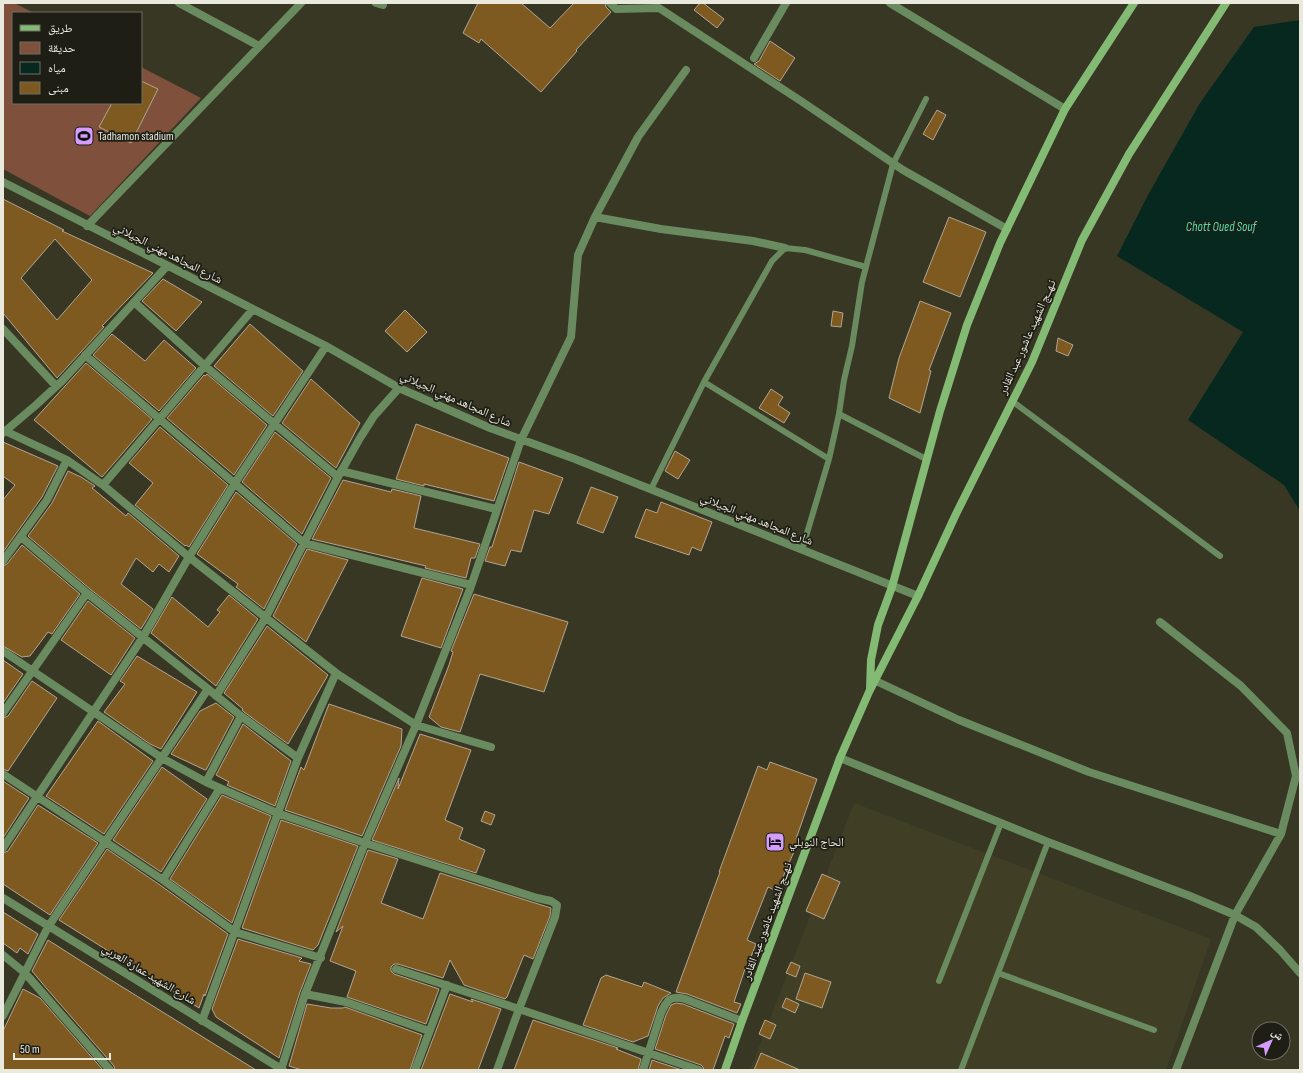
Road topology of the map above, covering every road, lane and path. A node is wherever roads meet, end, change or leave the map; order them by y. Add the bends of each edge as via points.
1 (179, 3) edge
2 (301, 3) edge
3 (610, 3) edge
4 (786, 3) edge
5 (890, 3) edge
6 (1134, 3) edge
7 (1226, 3) edge
8 (259, 46) junction
9 (754, 58) dead end
10 (686, 70) dead end
11 (926, 99) dead end
12 (1065, 110) junction
13 (893, 164) junction
14 (3, 182) edge
15 (595, 217) junction
16 (87, 226) junction
17 (1007, 229) junction
18 (785, 248) junction
19 (167, 266) junction
20 (866, 267) junction
21 (134, 302) junction
22 (254, 309) junction
23 (3, 329) edge
24 (326, 346) junction
25 (85, 355) junction
26 (205, 366) junction
27 (704, 382) junction
28 (56, 386) junction
29 (399, 388) junction
30 (1012, 401) junction
31 (839, 414) junction
32 (160, 419) junction
33 (274, 424) junction
34 (3, 431) edge
35 (521, 440) junction
36 (829, 459) junction
37 (67, 460) junction
38 (926, 460) junction
39 (339, 474) junction
40 (235, 483) junction
41 (103, 485) junction
42 (651, 490) junction
43 (496, 509) junction
44 (21, 537) junction
45 (304, 543) junction
46 (802, 550) junction
47 (1220, 556) dead end
48 (188, 557) junction
49 (3, 561) edge
50 (471, 585) junction
51 (892, 587) junction
52 (87, 592) junction
53 (918, 596) junction
54 (266, 617) junction
55 (1160, 622) dead end
56 (143, 637) junction
57 (3, 651) edge
58 (32, 670) junction
59 (336, 673) junction
60 (876, 681) junction
61 (208, 689) junction
62 (869, 692) junction
63 (216, 696) junction
64 (93, 712) junction
65 (3, 713) edge
66 (241, 716) junction
67 (416, 725) junction
68 (491, 747) dead end
69 (162, 758) junction
70 (298, 758) junction
71 (840, 758) junction
72 (3, 774) edge
73 (206, 782) junction
74 (220, 788) junction
75 (36, 796) junction
76 (277, 813) junction
77 (1001, 823) junction
78 (1281, 834) junction
79 (106, 842) junction
80 (1048, 842) junction
81 (366, 843) junction
82 (3, 848) edge
83 (162, 880) junction
84 (3, 899) edge
85 (1234, 915) junction
86 (48, 927) junction
87 (235, 932) junction
88 (3, 955) edge
89 (320, 958) junction
90 (396, 969) dead end
91 (998, 972) junction
92 (25, 973) junction
93 (1300, 973) edge
94 (939, 981) dead end
95 (447, 985) junction
96 (306, 994) junction
97 (518, 1009) junction
98 (3, 1016) edge
99 (742, 1020) junction
100 (202, 1021) junction
101 (1154, 1030) dead end
102 (429, 1031) junction
103 (649, 1054) junction
104 (110, 1070) edge
105 (281, 1070) edge
106 (415, 1070) edge
107 (497, 1070) edge
108 (643, 1070) edge
109 (699, 1070) edge
110 (725, 1070) edge
111 (961, 1070) edge
112 (1176, 1070) edge

1 - 8 street
2 - 8 street
3 - 13 street via 616,9 659,8
4 - 9 street
5 - 12 street
6 - 12 main road, نـهــج الشهيد عاشور عبد القادر
7 - 30 main road, نـهــج الشهيد عاشور عبد القادر via 1129,154 1082,240 1032,362
8 - 16 street
10 - 15 street via 638,137
11 - 13 lane
12 - 17 main road, نـهــج الشهيد عاشور عبد القادر
13 - 17 street
13 - 20 lane
14 - 16 street, شارع المجاهد مهني الجيلاني
15 - 18 street
15 - 35 street via 578,255 571,337
16 - 19 street, شارع المجاهد مهني الجيلاني
17 - 38 main road, نـهــج الشهيد عاشور عبد القادر via 967,325
18 - 20 lane via 805,250
18 - 27 lane via 772,261 761,279
19 - 21 street
19 - 22 street, شارع المجاهد مهني الجيلاني
20 - 31 lane
21 - 25 street
21 - 26 street
22 - 24 street, شارع المجاهد مهني الجيلاني
22 - 26 street
23 - 28 street
24 - 29 street, شارع المجاهد مهني الجيلاني
24 - 33 street
25 - 28 street
25 - 32 street
26 - 32 street
26 - 33 street
27 - 36 lane
27 - 42 lane
28 - 34 street
29 - 35 street, شارع المجاهد مهني الجيلاني
29 - 39 street via 374,416
30 - 47 lane
30 - 53 main road, نـهــج الشهيد عاشور عبد القادر
31 - 36 lane
31 - 38 lane
32 - 40 street
32 - 41 street
33 - 39 street
33 - 40 street
34 - 37 street
35 - 42 street, شارع المجاهد مهني الجيلاني
35 - 43 street
36 - 46 lane
37 - 41 street
37 - 44 street via 46,500
38 - 51 main road, نـهــج الشهيد عاشور عبد القادر
39 - 43 street
39 - 45 street
40 - 45 street
40 - 48 street
41 - 48 street
42 - 46 street, شارع المجاهد مهني الجيلاني
43 - 50 street
44 - 49 street
44 - 52 street
45 - 50 street
45 - 54 street
46 - 51 street, شارع المجاهد مهني الجيلاني
48 - 54 street
48 - 56 street
50 - 67 street
51 - 53 street, شارع المجاهد مهني الجيلاني
51 - 62 main road, نـهــج الشهيد عاشور عبد القادر via 874,643
52 - 56 street
52 - 58 street
53 - 60 main road, نـهــج الشهيد عاشور عبد القادر
54 - 59 street
54 - 63 street
55 - 78 street via 1241,686 1287,733 1296,776
56 - 61 street
56 - 64 street
57 - 58 street
58 - 64 street
58 - 65 street
59 - 67 street
59 - 70 street
60 - 62 main road, نـهــج الشهيد عاشور عبد القادر
60 - 78 street via 958,720 1089,772
61 - 63 street
61 - 69 street
62 - 71 main road, نـهــج الشهيد عاشور عبد القادر
63 - 66 street
64 - 69 street
64 - 75 street
66 - 70 street
66 - 73 street
67 - 68 street
67 - 81 street
69 - 73 street
69 - 79 street
70 - 76 street
71 - 77 street
71 - 99 main road, نـهــج الشهيد عاشور عبد القادر
72 - 75 street
73 - 74 street
74 - 76 street
74 - 83 street
75 - 79 street
75 - 82 street
76 - 81 street
76 - 87 street
77 - 80 street
77 - 94 lane
78 - 85 street
79 - 83 street
79 - 86 street
80 - 85 street
80 - 91 lane
81 - 89 street
81 - 97 street via 557,905 555,917
83 - 87 street
84 - 86 street, شارع الشهيد عمارة العربي
85 - 93 street via 1256,927
85 - 112 street
86 - 92 street
86 - 100 street, شارع الشهيد عمارة العربي
87 - 89 street
87 - 100 street
88 - 92 street
89 - 96 street
90 - 95 street
91 - 101 lane
91 - 111 lane
92 - 98 street
92 - 104 street
95 - 97 street
95 - 102 street
96 - 102 street via 346,1002
96 - 105 street
97 - 103 street
97 - 107 street
99 - 103 street via 685,999 670,998 661,1013
99 - 110 main road, نـهــج الشهيد عاشور عبد القادر
100 - 105 street, شارع الشهيد عمارة العربي
102 - 106 street
103 - 108 street
103 - 109 street

